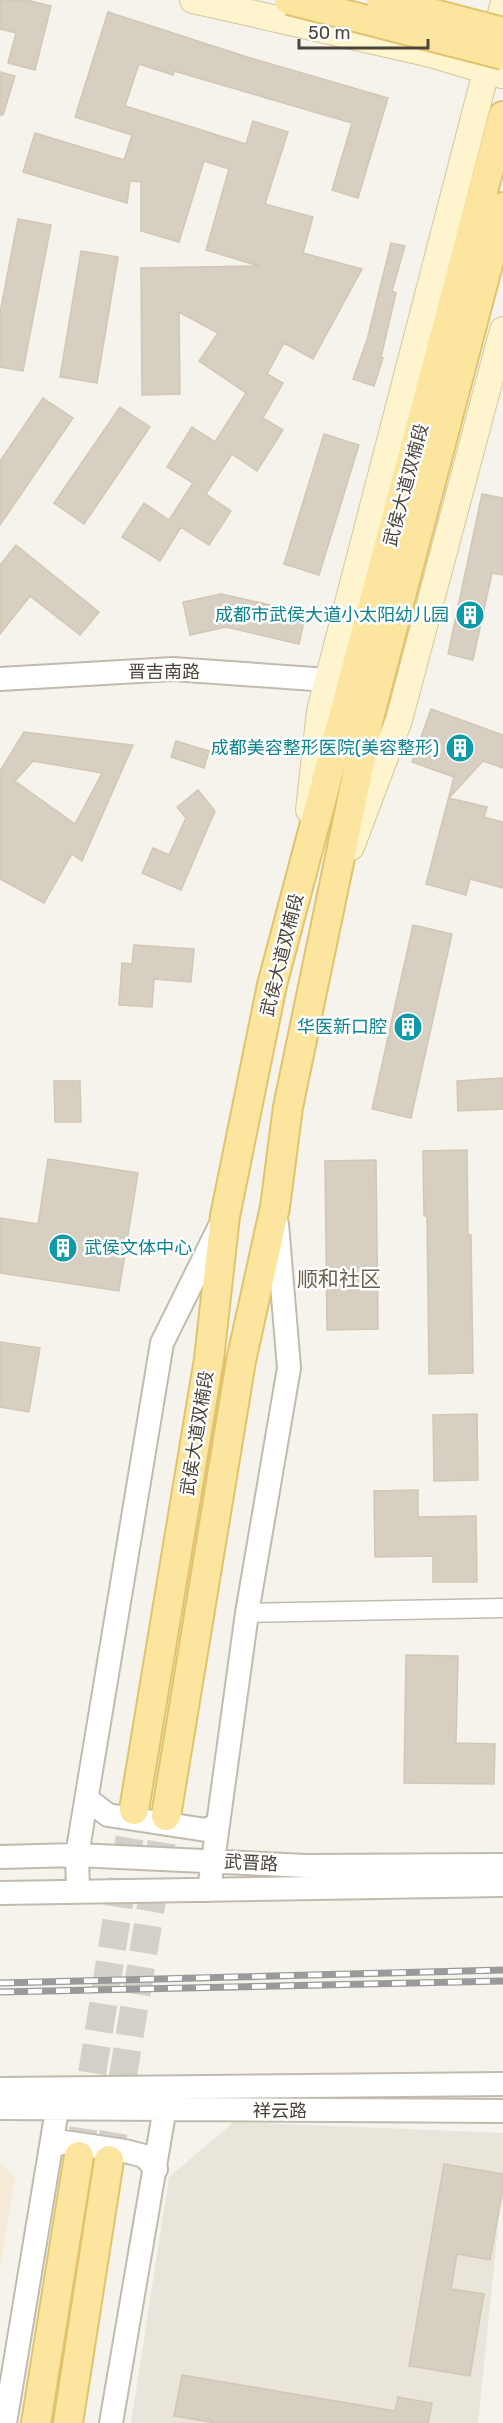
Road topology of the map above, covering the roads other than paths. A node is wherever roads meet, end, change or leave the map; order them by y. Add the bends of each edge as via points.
1 (193, 0) edge
2 (289, 0) edge
3 (381, 0) edge
4 (492, 0) edge
5 (503, 5) edge
6 (503, 32) edge
7 (498, 67) edge
8 (503, 116) edge
9 (503, 207) edge
10 (503, 330) edge
11 (0, 679) edge
12 (328, 680) junction
13 (358, 714) junction
14 (303, 873) junction
15 (331, 901) junction
16 (275, 1208) junction
17 (225, 1216) junction
18 (503, 1608) edge
19 (247, 1613) junction
20 (87, 1798) junction
21 (134, 1810) tunnel mouth
22 (166, 1816) tunnel mouth
23 (218, 1824) junction
24 (77, 1855) junction
25 (0, 1857) edge
26 (212, 1861) junction
27 (503, 1864) edge
28 (503, 1885) edge
29 (209, 1890) junction
30 (78, 1891) junction
31 (0, 1893) edge
32 (503, 2084) edge
33 (168, 2086) junction
34 (0, 2089) edge
35 (59, 2097) junction
36 (0, 2108) edge
37 (165, 2110) junction
38 (503, 2111) edge
39 (51, 2147) junction
40 (80, 2157) tunnel mouth
41 (109, 2160) tunnel mouth
42 (156, 2169) junction
43 (5, 2423) edge
44 (36, 2423) edge
45 (68, 2423) edge
46 (111, 2423) edge

1 - 7 main road
2 - 7 main road, bridge
3 - 6 main road, bridge
4 - 5 main road
5 - 7 main road
7 - 12 main road
8 - 13 main road, 武侯大道双楠段
9 - 13 main road, 武侯大道双楠段
10 - 15 main road via 399,720
11 - 12 street, 晋吉南路 via 173,669
12 - 14 main road via 320,711
13 - 14 main road, 武侯大道双楠段
13 - 15 main road, 武侯大道双楠段
14 - 17 main road, 武侯大道双楠段 via 272,985
15 - 16 main road, 武侯大道双楠段 via 288,1107
16 - 19 street via 290,1368
16 - 22 main road, 武侯大道双楠段 via 241,1362
17 - 20 street via 162,1343
17 - 21 main road, 武侯大道双楠段 via 209,1359
18 - 19 street
19 - 23 street
20 - 23 street via 108,1815 206,1830
20 - 24 street
23 - 26 street
24 - 25 street, 武晋路
24 - 26 street, 武晋路
24 - 30 street
26 - 27 street, 武晋路 via 306,1866
26 - 29 street
28 - 29 street, 武晋路
29 - 30 street, 武晋路
30 - 31 street, 武晋路
32 - 33 street, 祥云路
33 - 35 street, 祥云路
33 - 37 street
34 - 35 street
35 - 36 street
35 - 37 street, 祥云路
35 - 39 street
37 - 38 street, 祥云路
37 - 42 street
39 - 42 street via 64,2142 125,2151 144,2156
39 - 43 street
40 - 44 main road
41 - 45 main road
42 - 46 street

